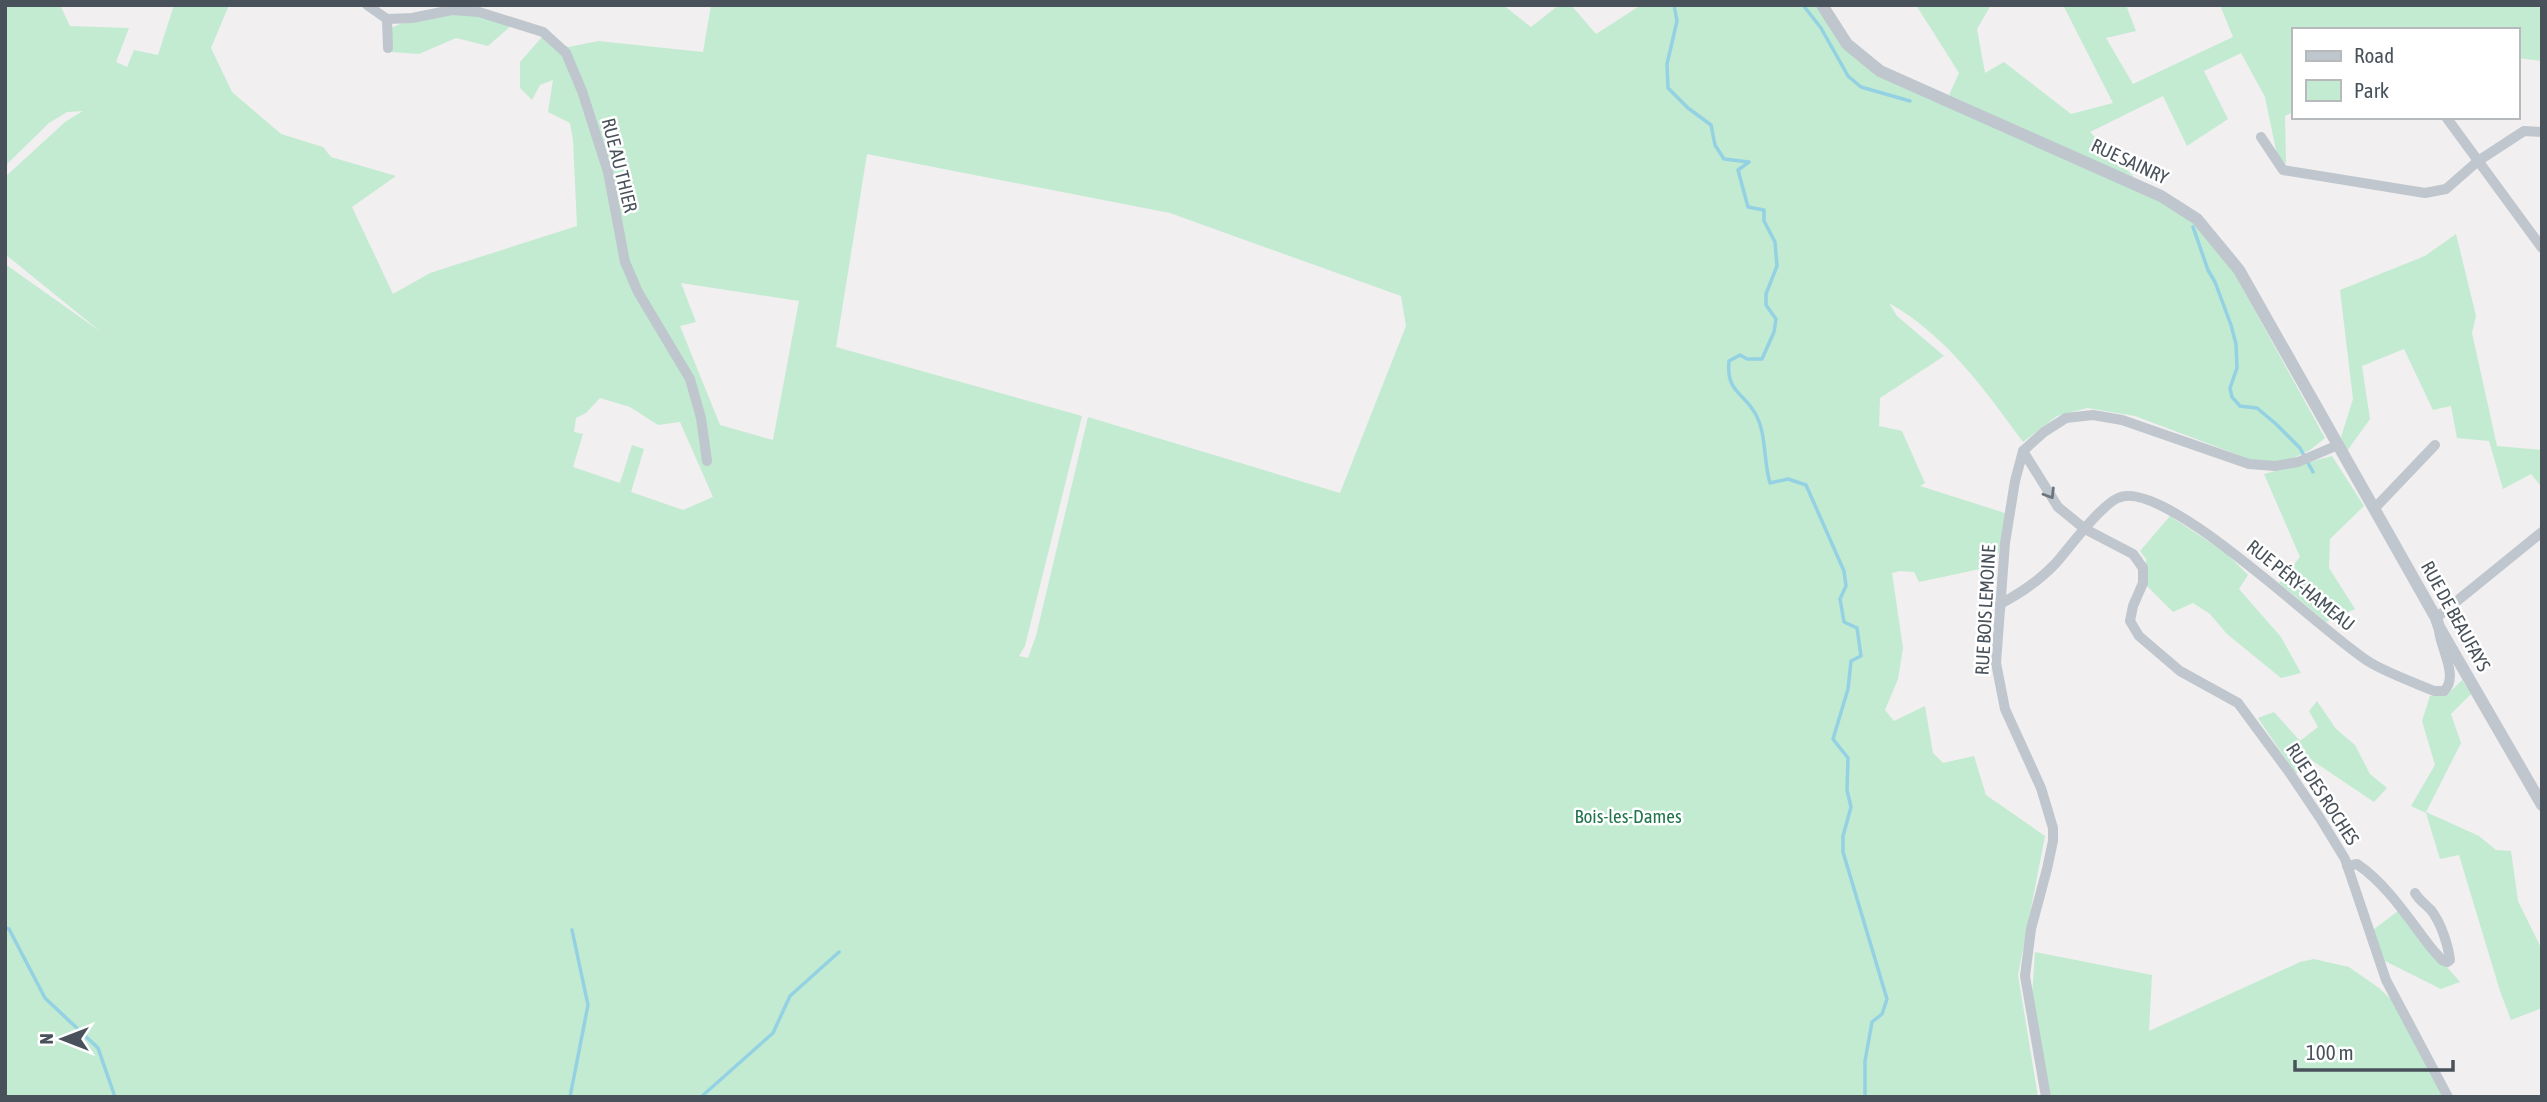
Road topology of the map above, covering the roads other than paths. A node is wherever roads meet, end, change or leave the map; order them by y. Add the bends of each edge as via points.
1 (367, 5) edge
2 (1822, 5) edge
3 (387, 19) junction
4 (388, 48) dead end
5 (2447, 119) edge
6 (2542, 132) edge
7 (2261, 137) dead end
8 (2478, 161) junction
9 (2542, 248) edge
10 (2338, 445) junction
11 (2435, 445) dead end
12 (2023, 451) junction
13 (707, 461) dead end
14 (2375, 509) junction
15 (2085, 529) junction
16 (2542, 532) edge
17 (2000, 604) junction
18 (2437, 622) junction
19 (2542, 805) edge
20 (2347, 866) junction
21 (2415, 893) dead end
22 (2046, 1097) edge
23 (2448, 1097) edge

1 - 3 street
2 - 10 street, RUE SAINRY via 1847,44 1880,71 2106,169 2161,195 2197,219 2239,270
3 - 4 street
3 - 13 street, RUE AU THIER via 452,10 479,12 543,32 566,53 608,172 625,262 690,379
5 - 8 street
6 - 8 street via 2524,131
7 - 8 street via 2283,170 2425,193 2446,189
8 - 9 street
10 - 12 street via 2298,462 2249,464 2122,420 2093,415 2066,418
10 - 14 street, RUE DE BEAUFAYS
11 - 14 street
12 -> 15 street via 2058,507
12 - 17 street, RUE BOIS LEMOINE via 2005,543
14 - 18 street, RUE DE BEAUFAYS
15 - 17 street, RUE PÉRY-HAMEAU via 2054,565 2024,591
15 - 18 street, RUE PÉRY-HAMEAU via 2117,498 2133,494 2168,509 2232,551 2370,662 2434,691 2444,691 2451,676
15 - 20 street, RUE DES ROCHES via 2133,554 2143,568 2143,583 2130,621 2139,636 2180,671 2238,703 2289,772
16 - 18 street
17 - 22 street, RUE BOIS LEMOINE via 1996,663 2001,694 2044,794 2053,828 2025,976
18 - 19 street, RUE DE BEAUFAYS
20 - 21 street via 2357,864 2369,872 2442,960 2450,960 2432,911
20 - 23 street, RUE DES ROCHES via 2386,980

